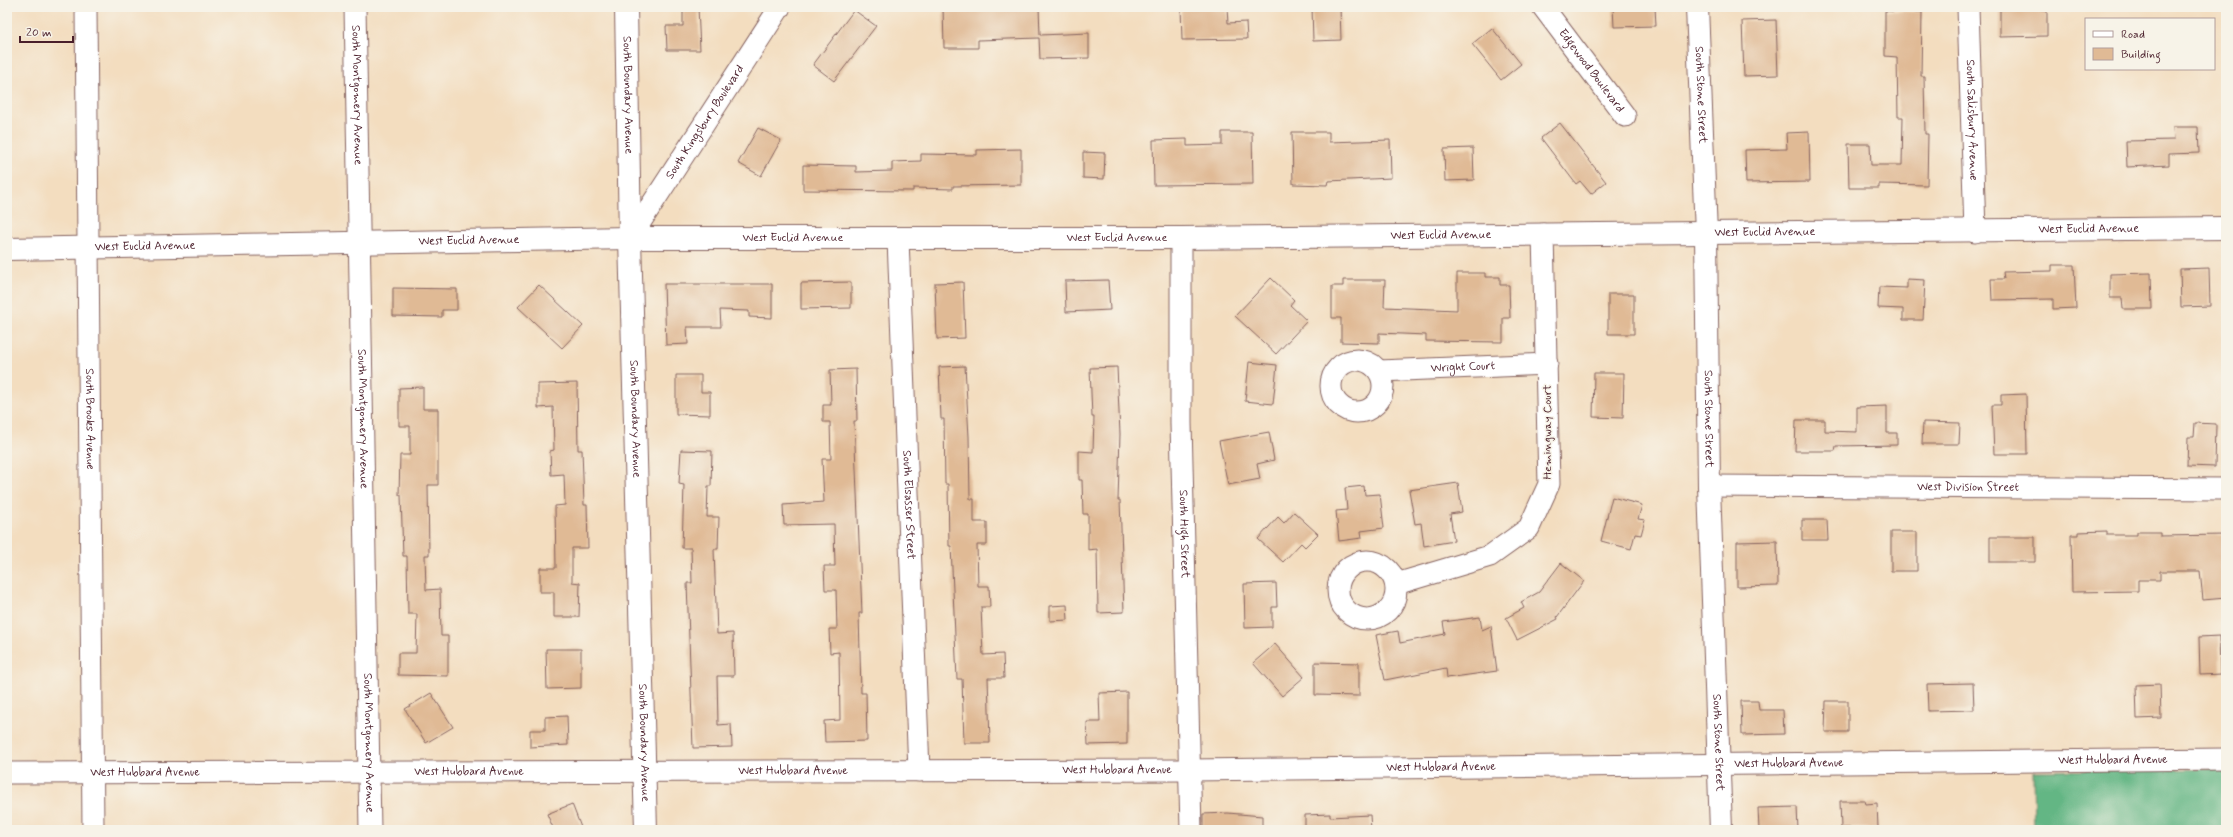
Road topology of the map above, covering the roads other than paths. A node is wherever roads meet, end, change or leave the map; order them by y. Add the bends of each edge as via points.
1 (86, 7) edge
2 (355, 7) edge
3 (626, 7) edge
4 (780, 7) edge
5 (1543, 7) edge
6 (1697, 7) edge
7 (1968, 7) edge
8 (1625, 116) dead end
9 (2226, 228) edge
10 (1975, 232) junction
11 (1543, 234) junction
12 (1706, 234) junction
13 (630, 238) junction
14 (1181, 238) junction
15 (898, 239) junction
16 (359, 241) junction
17 (89, 248) junction
18 (7, 249) edge
19 (1547, 364) junction
20 (1379, 371) dead end
21 (1709, 486) junction
22 (2226, 489) edge
23 (1396, 584) dead end
24 (2226, 758) edge
25 (1719, 764) junction
26 (1190, 770) junction
27 (919, 771) junction
28 (369, 772) junction
29 (645, 772) junction
30 (7, 773) edge
31 (91, 773) junction
32 (93, 830) edge
33 (370, 830) edge
34 (646, 830) edge
35 (1192, 830) edge
36 (1721, 830) edge

1 - 17 street, South Brooks Avenue
2 - 16 street, South Montgomery Avenue
3 - 13 street, South Boundary Avenue
4 - 13 street, South Kingsbury Boulevard
5 - 8 street, Edgewood Boulevard
6 - 12 street, South Stone Street
7 - 10 street, South Salisbury Avenue
9 - 10 street, West Euclid Avenue
10 - 12 street, West Euclid Avenue
11 - 12 street, West Euclid Avenue
11 - 14 street, West Euclid Avenue
11 - 19 street, Hemingway Court
12 - 21 street, South Stone Street
13 - 15 street, West Euclid Avenue
13 - 16 street, West Euclid Avenue
13 - 29 street, South Boundary Avenue
14 - 15 street, West Euclid Avenue
14 - 26 street, South High Street via 1181,422
15 - 27 street, South Elsasser Street
16 - 17 street, West Euclid Avenue
16 - 28 street, South Montgomery Avenue
17 - 18 street, West Euclid Avenue
17 - 31 street, South Brooks Avenue
19 - 20 street, Wright Court
19 - 23 street, Hemingway Court via 1549,484 1529,528 1490,556
21 - 22 street, West Division Street
21 - 25 street, South Stone Street
24 - 25 street, West Hubbard Avenue
25 - 26 street, West Hubbard Avenue
25 - 36 street, South Stone Street
26 - 27 street, West Hubbard Avenue
26 - 35 street, South High Street
27 - 29 street, West Hubbard Avenue
28 - 29 street, West Hubbard Avenue
28 - 31 street, West Hubbard Avenue
28 - 33 street, South Montgomery Avenue
29 - 34 street, South Boundary Avenue
30 - 31 street, West Hubbard Avenue
31 - 32 street, South Brooks Avenue

